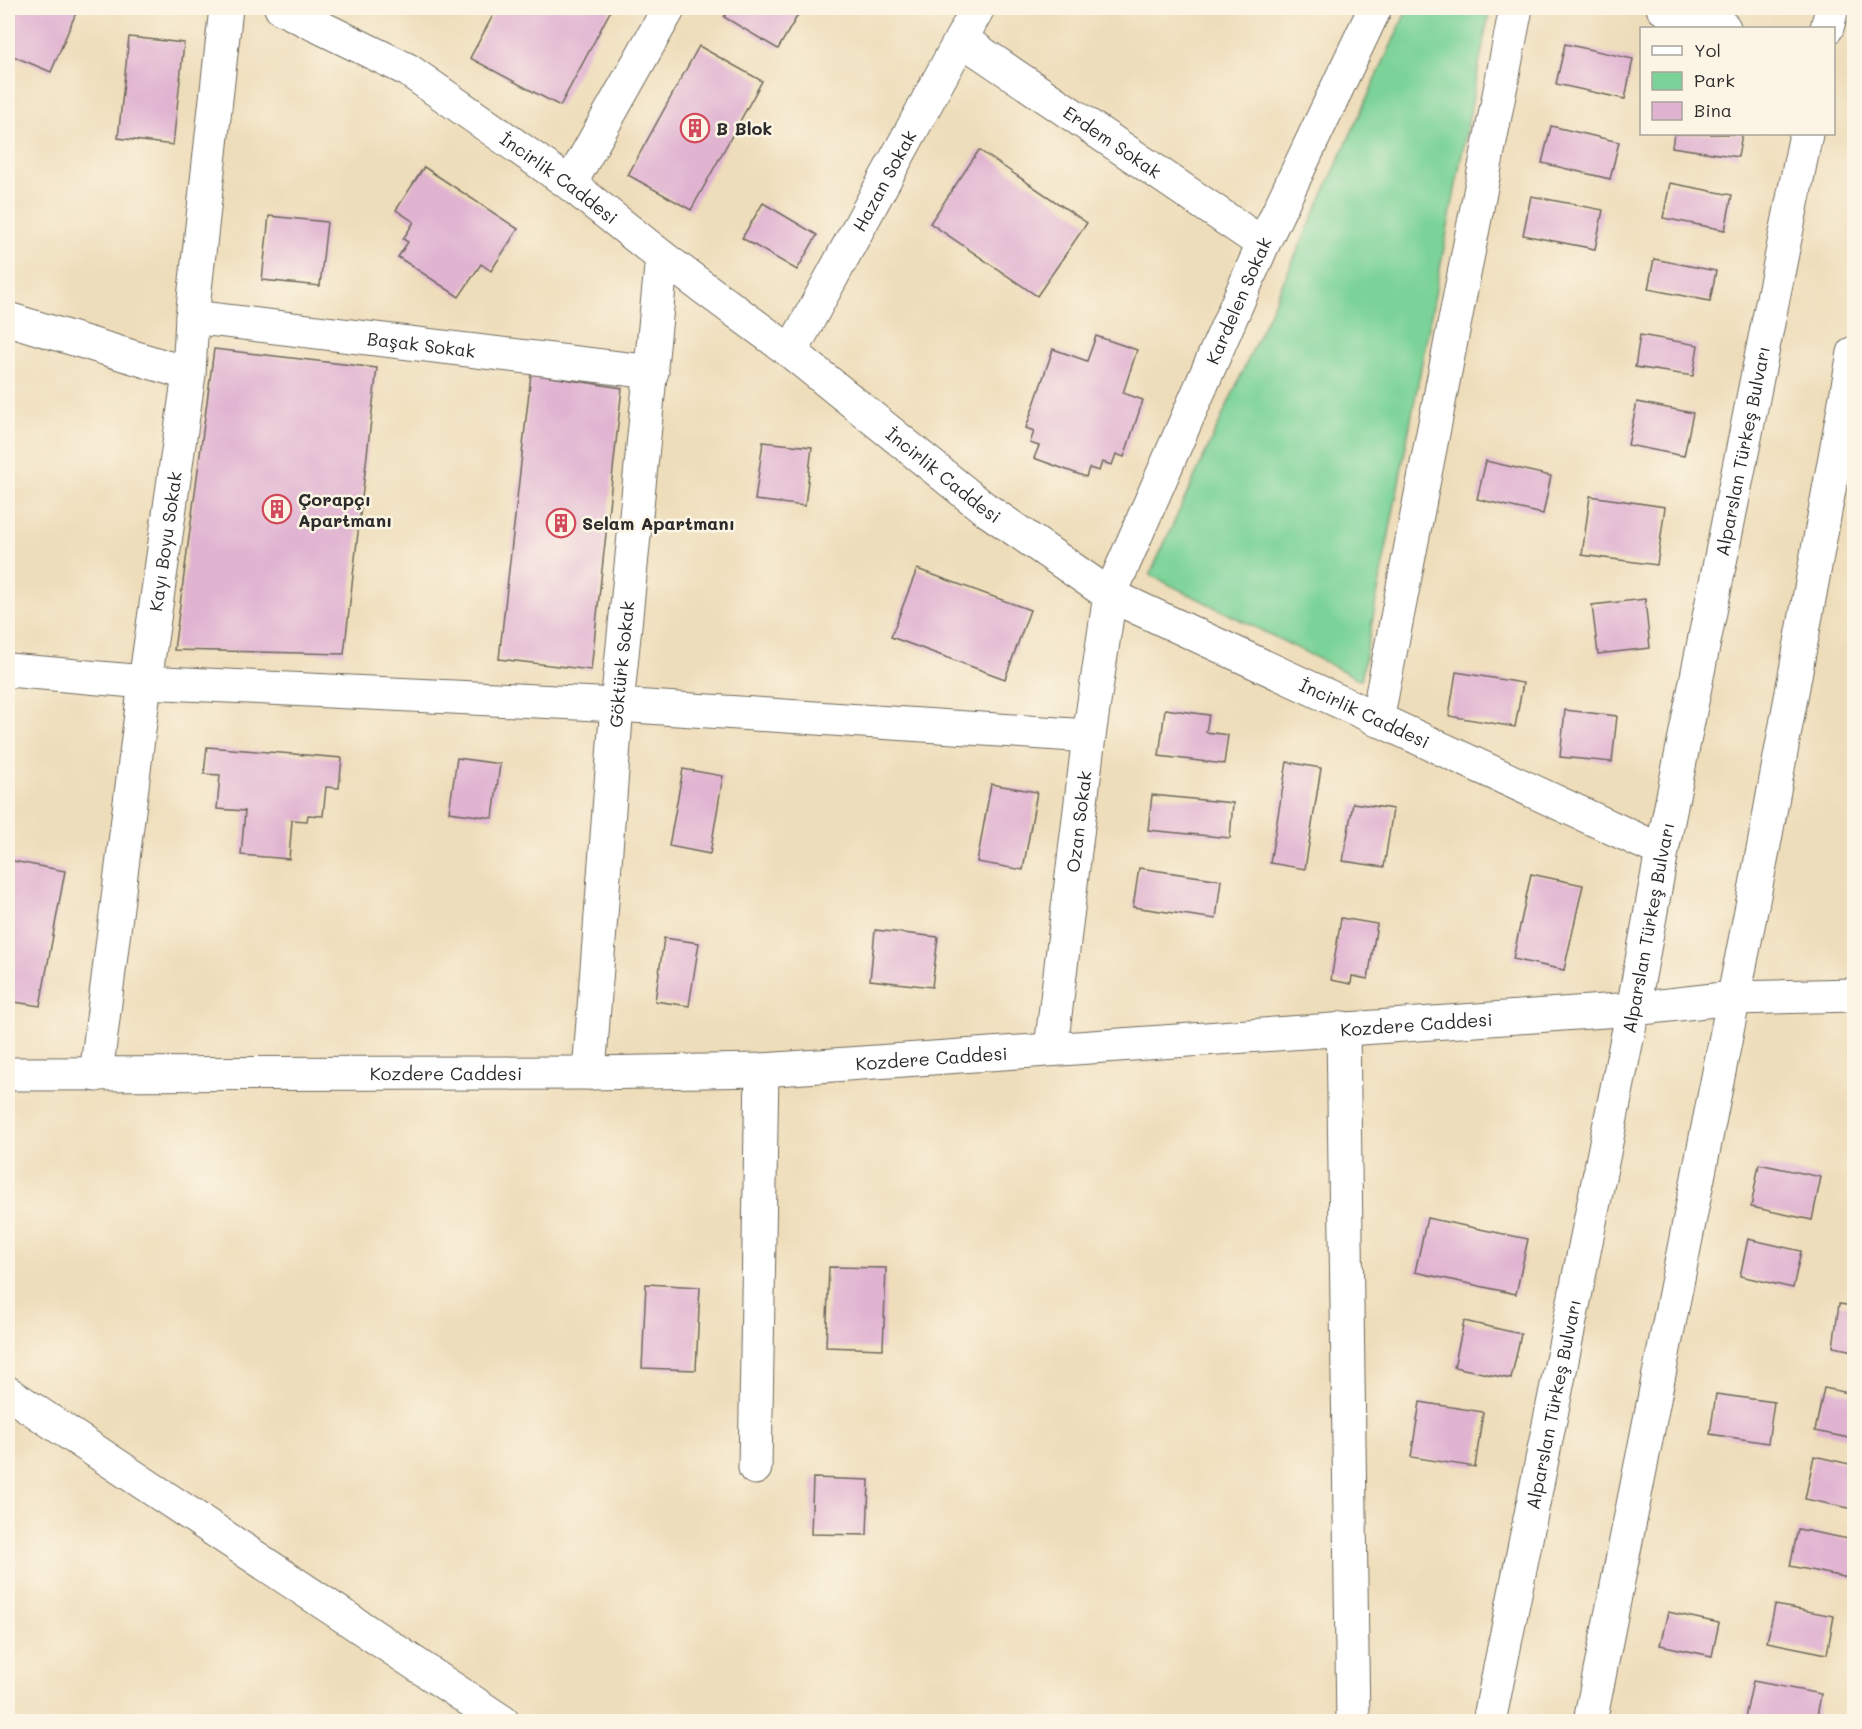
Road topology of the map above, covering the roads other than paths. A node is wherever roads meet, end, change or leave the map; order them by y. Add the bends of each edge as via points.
1 (226, 8) edge
2 (281, 8) edge
3 (669, 8) edge
4 (978, 8) edge
5 (1375, 8) edge
6 (1516, 8) edge
7 (1663, 8) edge
8 (1832, 8) edge
9 (1721, 27) edge
10 (1827, 27) edge
11 (961, 39) junction
12 (1806, 135) edge
13 (570, 184) junction
14 (1263, 244) junction
15 (662, 258) junction
16 (192, 317) junction
17 (8, 319) edge
18 (791, 352) junction
19 (1854, 353) edge
20 (652, 372) junction
21 (189, 374) junction
22 (1110, 595) junction
23 (8, 670) edge
24 (146, 682) junction
25 (617, 705) junction
26 (1377, 720) junction
27 (1089, 736) junction
28 (1662, 851) junction
29 (1854, 995) edge
30 (1732, 998) junction
31 (1634, 1009) junction
32 (1343, 1028) junction
33 (1052, 1048) junction
34 (762, 1070) junction
35 (589, 1073) junction
36 (8, 1074) edge
37 (96, 1075) junction
38 (8, 1393) edge
39 (755, 1468) dead end
40 (503, 1722) edge
41 (1353, 1722) edge
42 (1489, 1722) edge
43 (1590, 1722) edge

1 - 16 street, Kayı Boyu Sokak
2 - 13 street, İncirlik Caddesi via 408,70
3 - 13 street
4 - 11 street, Hazan Sokak
5 - 14 street, Kardelen Sokak
6 - 26 street
7 - 9 street
8 - 10 street
11 - 14 street, Erdem Sokak
11 - 18 street, Hazan Sokak
12 - 28 street, Alparslan Türkeş Bulvarı
13 - 15 street, İncirlik Caddesi
14 - 22 street, Kardelen Sokak
15 - 18 street, İncirlik Caddesi
15 - 20 street, Göktürk Sokak
16 - 20 street, Başak Sokak
16 - 21 street, Kayı Boyu Sokak
17 - 21 street
18 - 22 street, İncirlik Caddesi via 984,508
19 - 30 street
20 - 25 street, Göktürk Sokak
21 - 24 street, Kayı Boyu Sokak
22 - 26 street, İncirlik Caddesi
22 - 27 street, Ozan Sokak
23 - 24 street
24 - 25 street
24 - 37 street, Kayı Boyu Sokak
25 - 27 street
25 - 35 street, Göktürk Sokak
26 - 28 street, İncirlik Caddesi
27 - 33 street, Ozan Sokak
28 - 31 street, Alparslan Türkeş Bulvarı
29 - 30 street, Kozdere Caddesi
30 - 31 street, Kozdere Caddesi
30 - 43 street
31 - 32 street, Kozdere Caddesi
31 - 42 street, Alparslan Türkeş Bulvarı
32 - 33 street, Kozdere Caddesi
32 - 41 street
33 - 34 street, Kozdere Caddesi
34 - 35 street, Kozdere Caddesi
34 - 39 street
35 - 37 street, Kozdere Caddesi
36 - 37 street, Kozdere Caddesi
38 - 40 street

